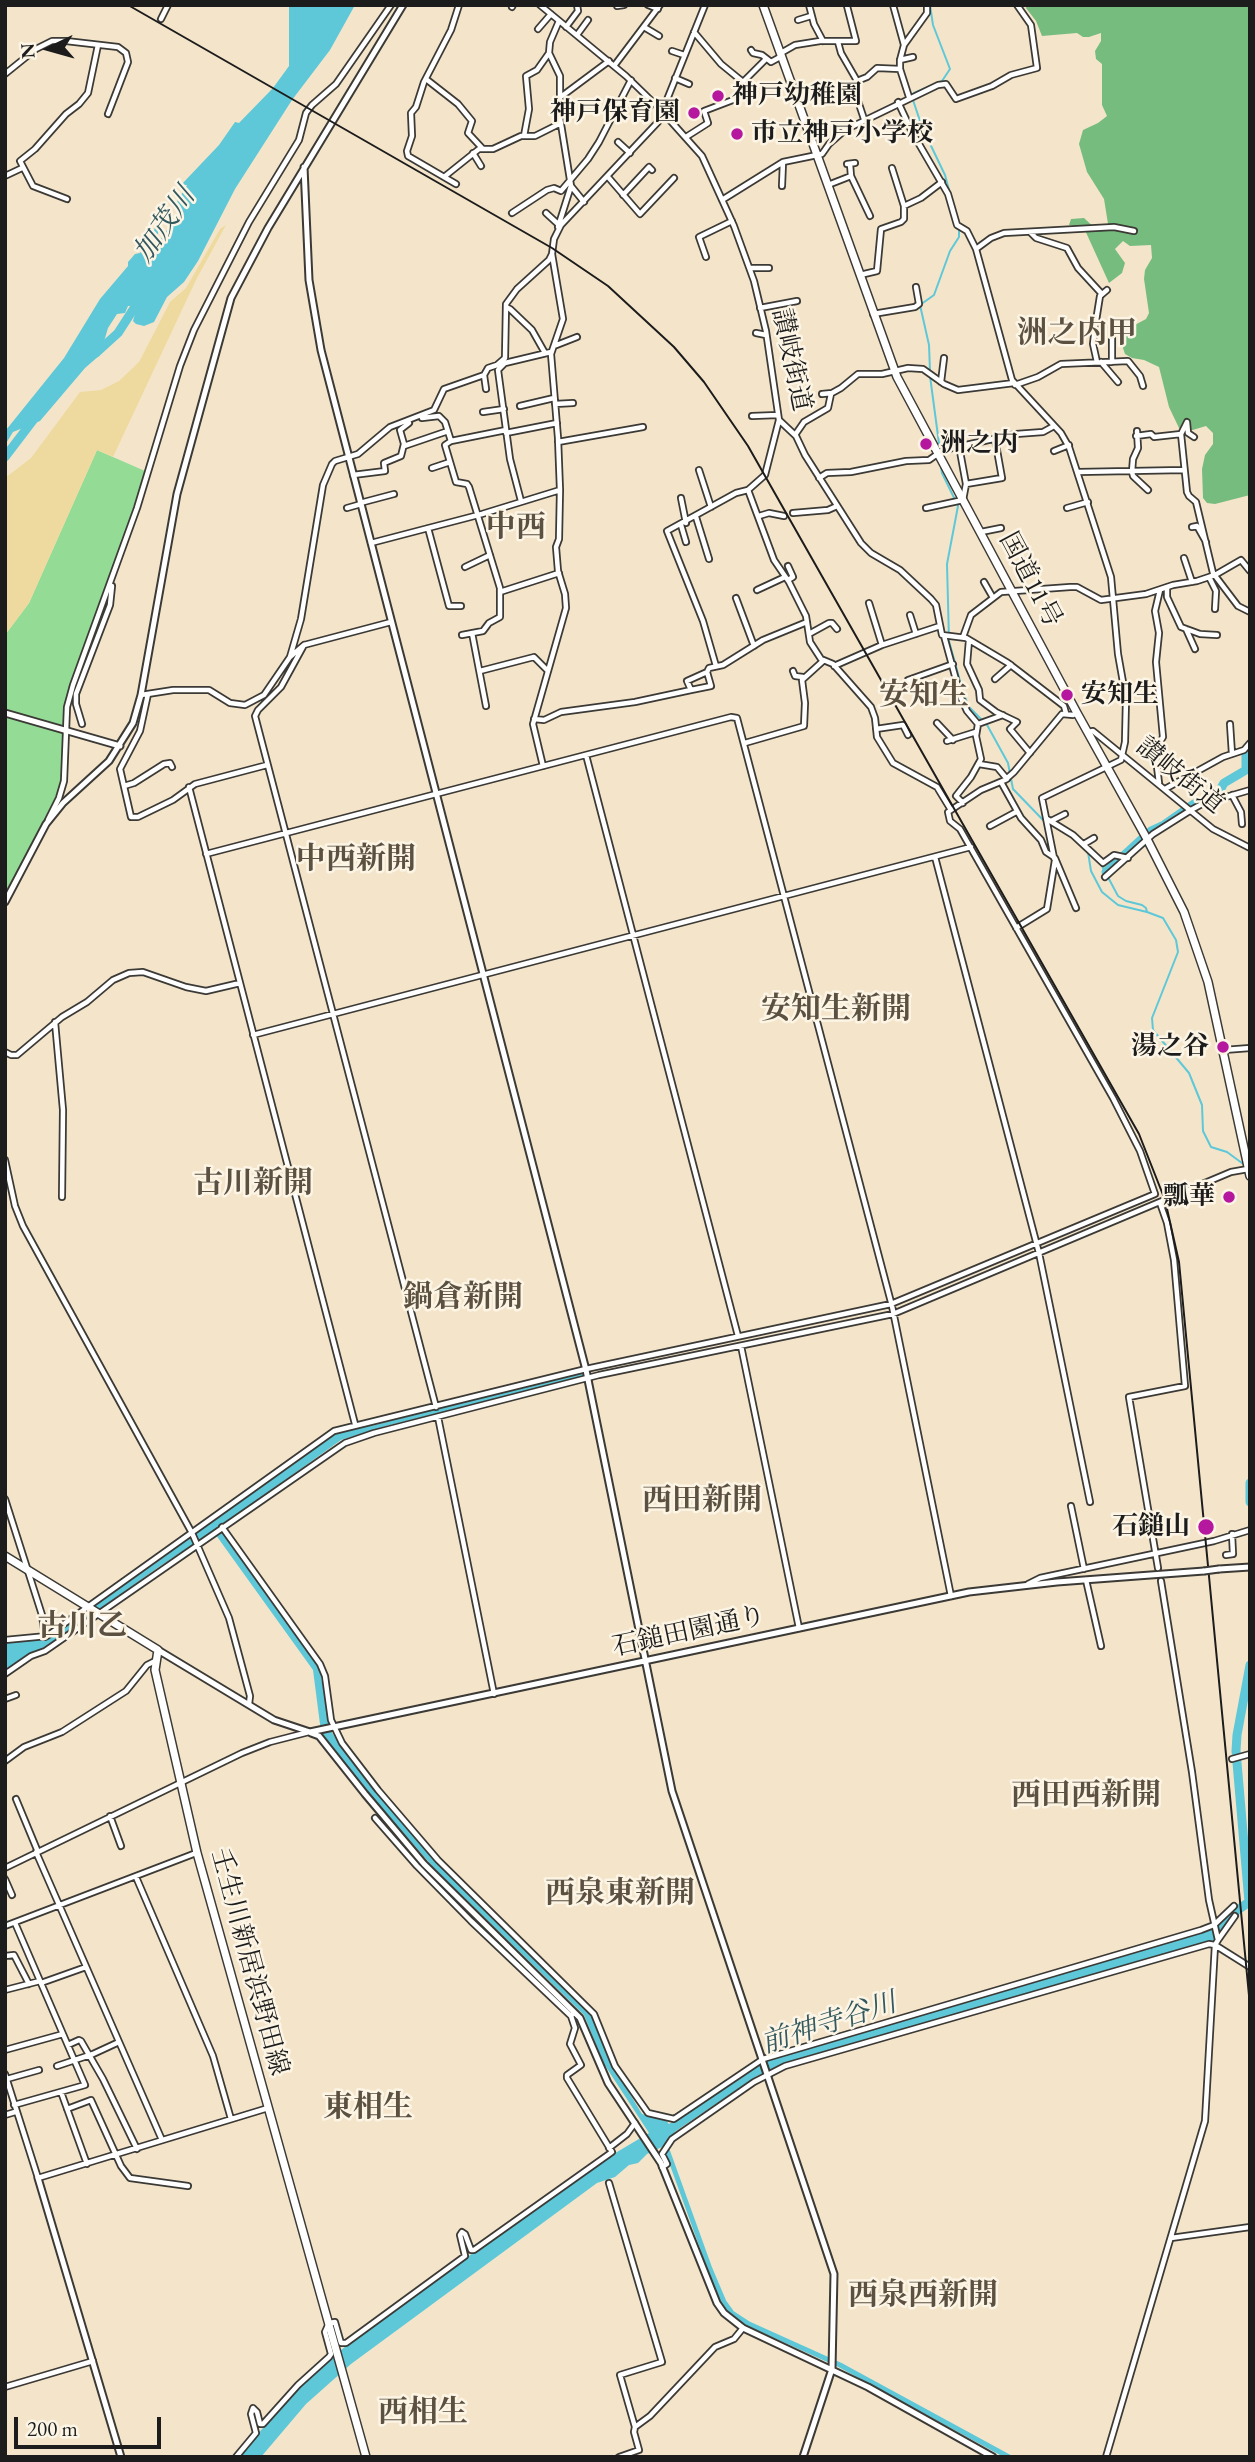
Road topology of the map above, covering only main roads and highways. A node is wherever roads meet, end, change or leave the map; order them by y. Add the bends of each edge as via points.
1 (762, 5) edge
2 (1247, 1144) edge
3 (1249, 1172) edge
4 (5, 1556) edge
5 (366, 2457) edge

1 - 2 main road, 国道11号 via 895,371 1173,887 1209,982
2 - 3 main road, 国道11号
4 - 5 main road, 壬生川新居浜野田線 via 158,1650 155,1661 197,1853

